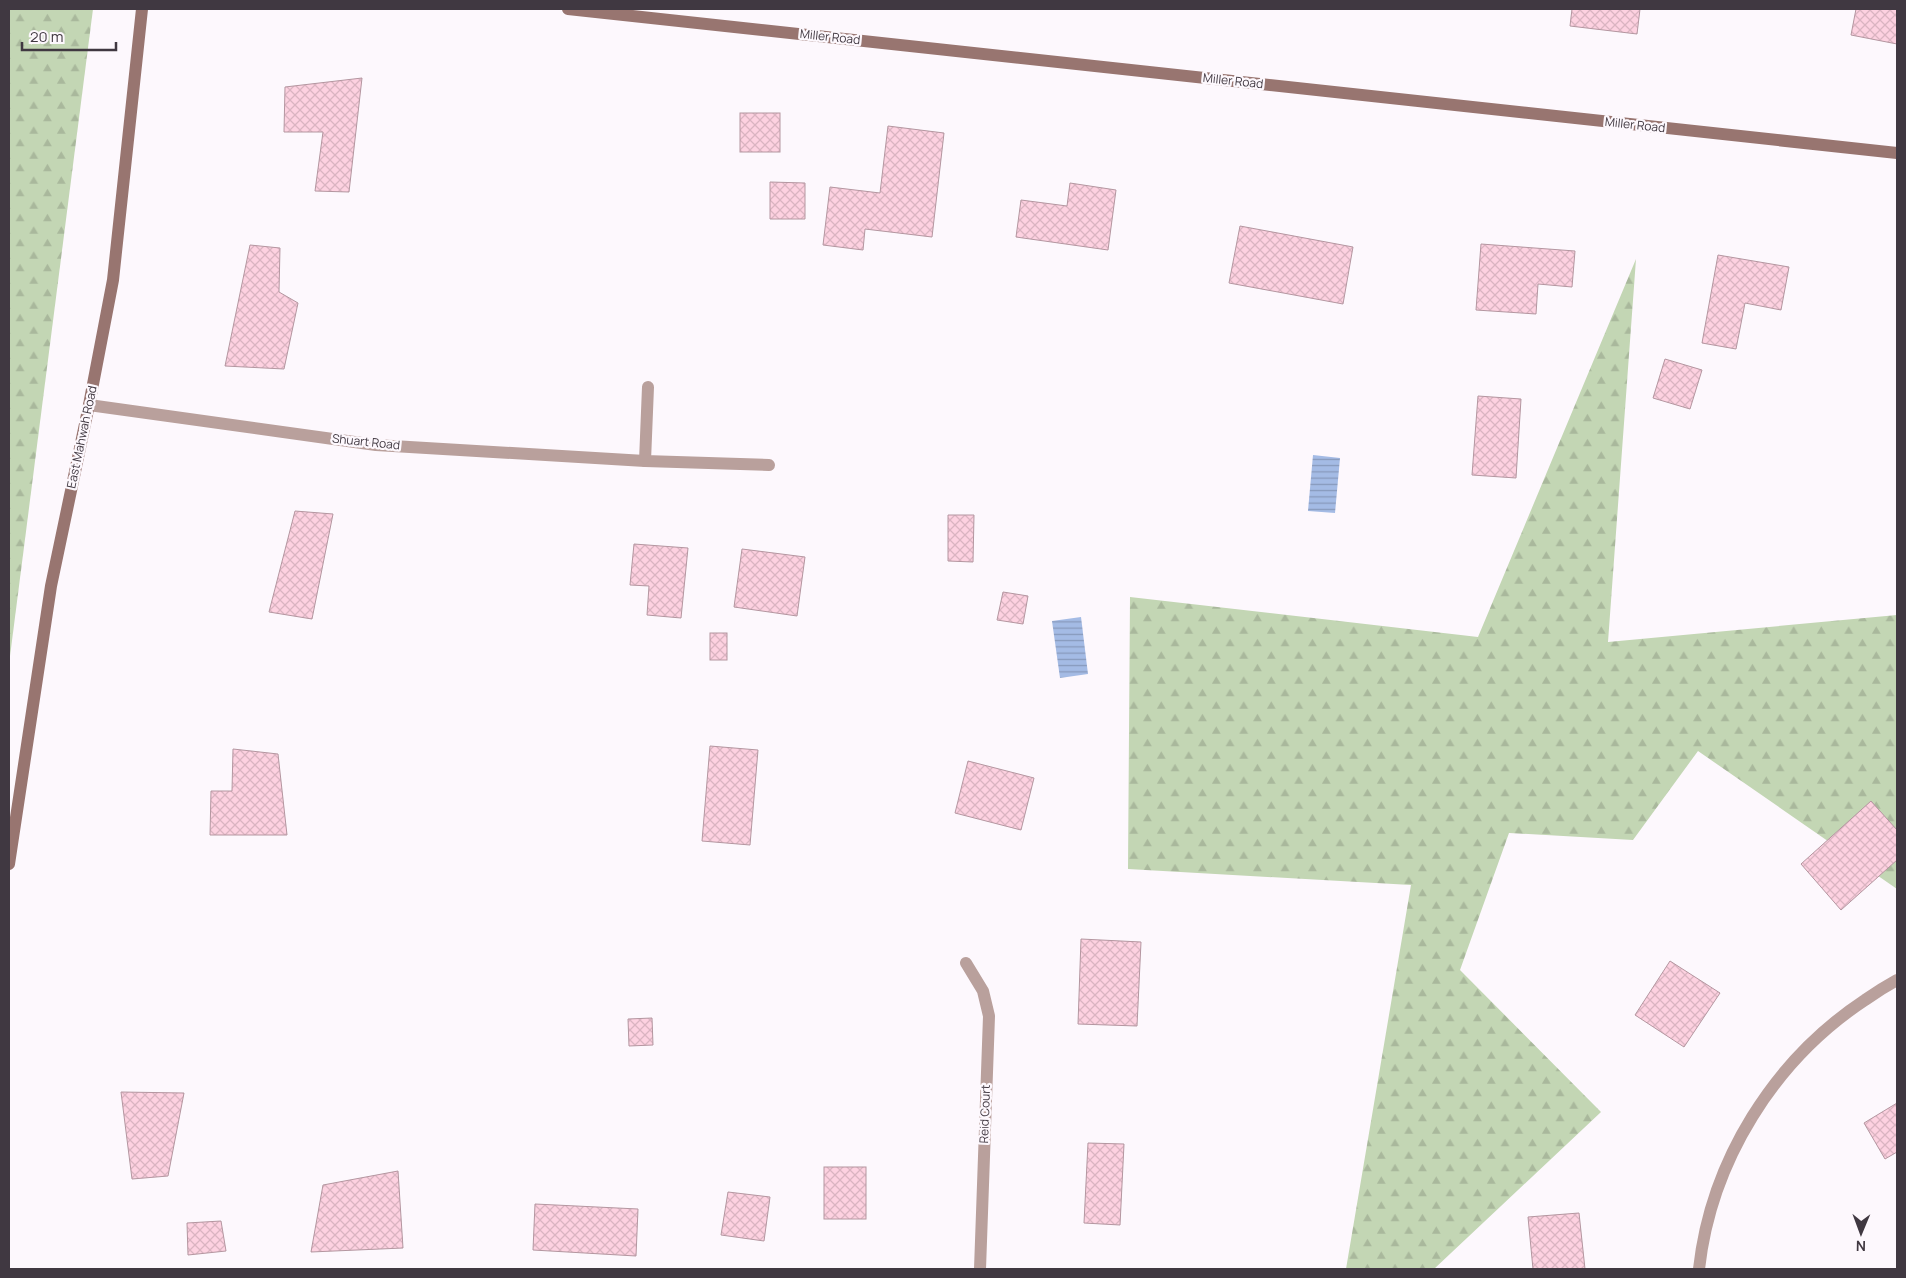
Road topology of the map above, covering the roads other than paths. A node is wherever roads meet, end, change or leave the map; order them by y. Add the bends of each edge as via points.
1 (142, 9) edge
2 (568, 9) edge
3 (1897, 153) edge
4 (648, 387) dead end
5 (89, 405) junction
6 (645, 461) junction
7 (769, 465) dead end
8 (9, 864) edge
9 (966, 963) dead end
10 (1897, 980) edge
11 (980, 1269) edge
12 (1699, 1269) edge

1 - 5 street, East Mahwah Road via 113,280
2 - 3 street, Miller Road
4 - 6 street
5 - 6 street, Shuart Road via 376,445
5 - 8 street, East Mahwah Road via 51,586
6 - 7 street, Shuart Road
9 - 11 street, Reid Court via 983,992 989,1016
10 - 12 street via 1845,1013 1805,1049 1766,1094 1739,1140 1717,1188

